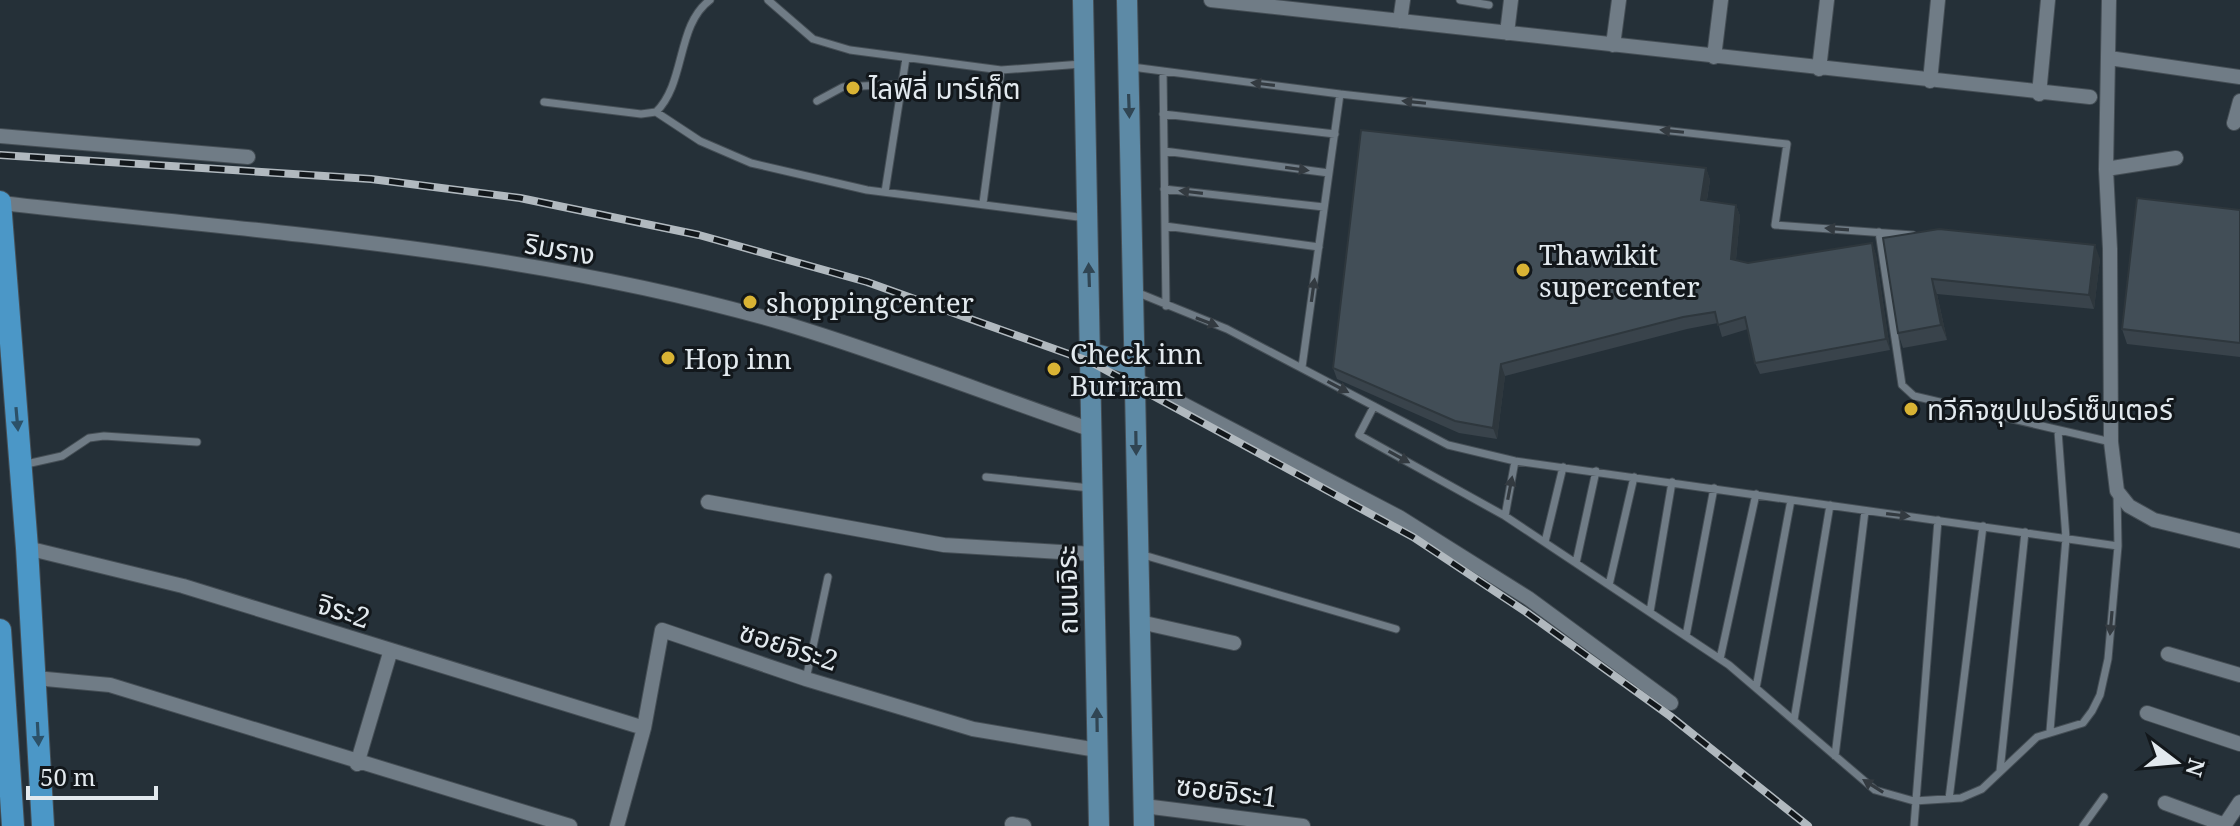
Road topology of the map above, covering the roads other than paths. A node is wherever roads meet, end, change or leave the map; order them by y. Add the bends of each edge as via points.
1 (710, 0) edge
2 (768, 0) edge
3 (1083, 0) edge
4 (1127, 0) edge
5 (1211, 0) edge
6 (1403, 0) edge
7 (1460, 0) edge
8 (1511, 0) edge
9 (1619, 0) edge
10 (1721, 0) edge
11 (1827, 0) edge
12 (1938, 0) edge
13 (2048, 0) edge
14 (2109, 0) edge
15 (1282, 4) edge
16 (1489, 5) dead end
17 (1400, 21) junction
18 (1507, 33) junction
19 (1613, 45) junction
20 (1714, 57) junction
21 (906, 58) junction
22 (2109, 58) junction
23 (1085, 64) junction
24 (1128, 66) junction
25 (1819, 69) junction
26 (1001, 70) junction
27 (1163, 71) junction
28 (2240, 77) edge
29 (1930, 81) junction
30 (902, 84) junction
31 (1340, 94) junction
32 (2039, 94) junction
33 (2090, 97) dead end
34 (817, 101) dead end
35 (2240, 101) edge
36 (544, 102) dead end
37 (656, 112) junction
38 (1163, 114) junction
39 (2234, 123) dead end
40 (1335, 134) junction
41 (0, 136) edge
42 (1164, 151) junction
43 (248, 157) dead end
44 (2176, 158) dead end
45 (2106, 169) junction
46 (1329, 173) junction
47 (1164, 189) junction
48 (885, 192) junction
49 (0, 202) edge
50 (983, 203) junction
51 (1324, 207) junction
52 (1088, 218) junction
53 (1165, 226) junction
54 (1879, 232) junction
55 (1926, 236) edge
56 (1319, 247) junction
57 (1135, 292) junction
58 (1166, 306) junction
59 (1092, 353) junction
60 (1302, 367) junction
61 (1135, 372) junction
62 (1374, 406) junction
63 (1092, 430) junction
64 (2058, 431) junction
65 (197, 442) dead end
66 (2111, 442) junction
67 (1515, 461) junction
68 (21, 465) junction
69 (1563, 467) junction
70 (1596, 471) junction
71 (986, 477) dead end
72 (1634, 477) junction
73 (1672, 482) junction
74 (1093, 488) junction
75 (1714, 488) junction
76 (2117, 491) junction
77 (1756, 494) junction
78 (1791, 500) junction
79 (708, 502) dead end
80 (1830, 505) junction
81 (1865, 511) junction
82 (1505, 516) junction
83 (1938, 520) junction
84 (1983, 526) junction
85 (2025, 532) junction
86 (2066, 538) junction
87 (2240, 541) edge
88 (1545, 542) junction
89 (2118, 546) junction
90 (27, 548) junction
91 (1138, 553) junction
92 (1093, 554) junction
93 (1576, 563) junction
94 (828, 577) dead end
95 (1609, 585) junction
96 (1650, 612) junction
97 (1140, 622) junction
98 (1396, 629) dead end
99 (0, 630) edge
100 (1686, 636) junction
101 (1234, 643) dead end
102 (390, 653) junction
103 (2168, 654) dead end
104 (1720, 659) junction
105 (2240, 675) edge
106 (35, 678) junction
107 (806, 679) junction
108 (1756, 688) junction
109 (1671, 703) dead end
110 (2147, 713) dead end
111 (1794, 720) junction
112 (644, 728) junction
113 (2050, 731) junction
114 (2240, 744) edge
115 (1097, 750) junction
116 (1835, 756) junction
117 (357, 764) junction
118 (2000, 771) junction
119 (2104, 797) dead end
120 (1949, 799) junction
121 (1914, 801) junction
122 (2240, 802) edge
123 (2165, 803) dead end
124 (1144, 816) edge
125 (42, 819) edge
126 (12, 821) edge
127 (2225, 825) edge
128 (570, 826) edge
129 (617, 826) edge
130 (1099, 826) edge
131 (1303, 826) edge
132 (1914, 826) edge
133 (2083, 826) edge

1 - 37 lane via 689,33 671,95
2 - 21 lane via 813,39
3 - 23 main road, ถนนจิระ
4 - 24 main road
5 - 15 street
6 - 17 street
7 - 16 lane
8 - 18 street
9 - 19 street
10 - 20 street
11 - 25 street
12 - 29 street
13 - 32 street
14 - 22 street
15 - 17 street
17 - 18 street
18 - 19 street
19 - 20 street
20 - 25 street
21 - 26 lane
21 - 30 lane
22 - 28 street
22 - 45 street
23 - 26 lane
23 - 52 main road, ถนนจิระ
24 - 27 lane
24 -> 57 main road
25 - 29 street
26 - 50 lane
31 -> 27 lane
27 - 38 lane
29 - 32 street
30 - 34 lane via 843,87
30 - 48 lane
31 - 40 lane
54 -> 31 lane via 1775,225 1787,144
32 - 33 street
35 - 39 street
36 - 37 lane
37 - 48 lane via 700,141 751,163
38 - 40 lane
38 - 42 lane
40 - 46 lane
41 - 43 street
42 -> 46 lane
42 - 47 lane
44 - 45 street
45 - 66 street via 2103,248
46 - 51 lane
51 -> 47 lane
47 - 53 lane
48 - 50 lane
49 - 63 street, ริมราง via 431,251 617,284 783,323
49 -> 68 main road
50 - 52 lane
51 - 56 lane
59 -> 52 main road, ถนนจิระ
53 - 56 lane
53 - 58 lane
54 - 55 lane
54 - 64 lane via 1902,385 1914,396
60 -> 56 lane
57 - 58 lane
57 - 61 main road
58 -> 60 lane
59 - 61 main road
59 - 63 main road, ถนนจิระ
60 -> 62 lane
61 -> 91 main road
61 - 109 street via 1399,517 1528,598
62 - 67 lane via 1448,445
62 -> 82 lane via 1359,435
63 - 74 main road, ถนนจิระ
64 - 66 lane
64 - 86 lane
65 - 68 lane via 104,436 89,438 62,456
66 - 76 street
67 - 69 lane
82 -> 67 lane
68 - 90 main road
69 - 70 lane
69 - 88 lane
70 - 72 lane
70 - 93 lane
71 - 74 lane
72 - 73 lane
72 - 95 lane
73 - 75 lane
73 - 96 lane
74 - 92 main road, ถนนจิระ
75 - 77 lane
75 - 100 lane
76 - 87 street via 2129,506 2154,520
76 - 89 lane
77 - 78 lane
77 - 104 lane
78 - 80 lane
78 - 108 lane
79 - 92 street via 944,545
80 - 81 lane
80 - 111 lane
81 -> 83 lane
81 - 116 lane
82 - 88 lane
83 - 84 lane
83 - 121 lane
84 - 85 lane
84 - 120 lane
85 - 86 lane
85 - 118 lane
86 - 89 lane
86 - 113 lane
88 - 93 lane
89 -> 113 lane via 2100,695 2083,723
90 - 102 street, จิระ2 via 183,586
90 - 106 main road
91 - 97 main road
91 - 98 lane
115 -> 92 main road, ถนนจิระ
93 - 95 lane
94 - 107 lane
95 - 96 lane
96 - 100 lane
97 - 101 street
97 - 124 main road
99 - 126 main road
100 - 104 lane
102 - 112 street, จิระ2
102 - 117 street
103 - 105 street
104 - 108 lane
106 - 117 street via 110,685
106 -> 125 main road
107 - 112 street, ซอยจิระ2 via 662,630
107 - 115 street, ซอยจิระ2 via 973,729
108 - 111 lane
110 - 114 street
111 - 116 lane
112 - 129 street, ซอยจิระ2
113 - 118 lane
115 - 130 main road, ถนนจิระ
121 -> 116 lane via 1875,790
117 - 128 street
118 - 120 lane via 1982,789
119 - 133 lane
120 - 121 lane
121 - 132 lane
122 - 127 street
123 - 127 street
124 - 131 street, ซอยจิระ1
125 - 126 main road

